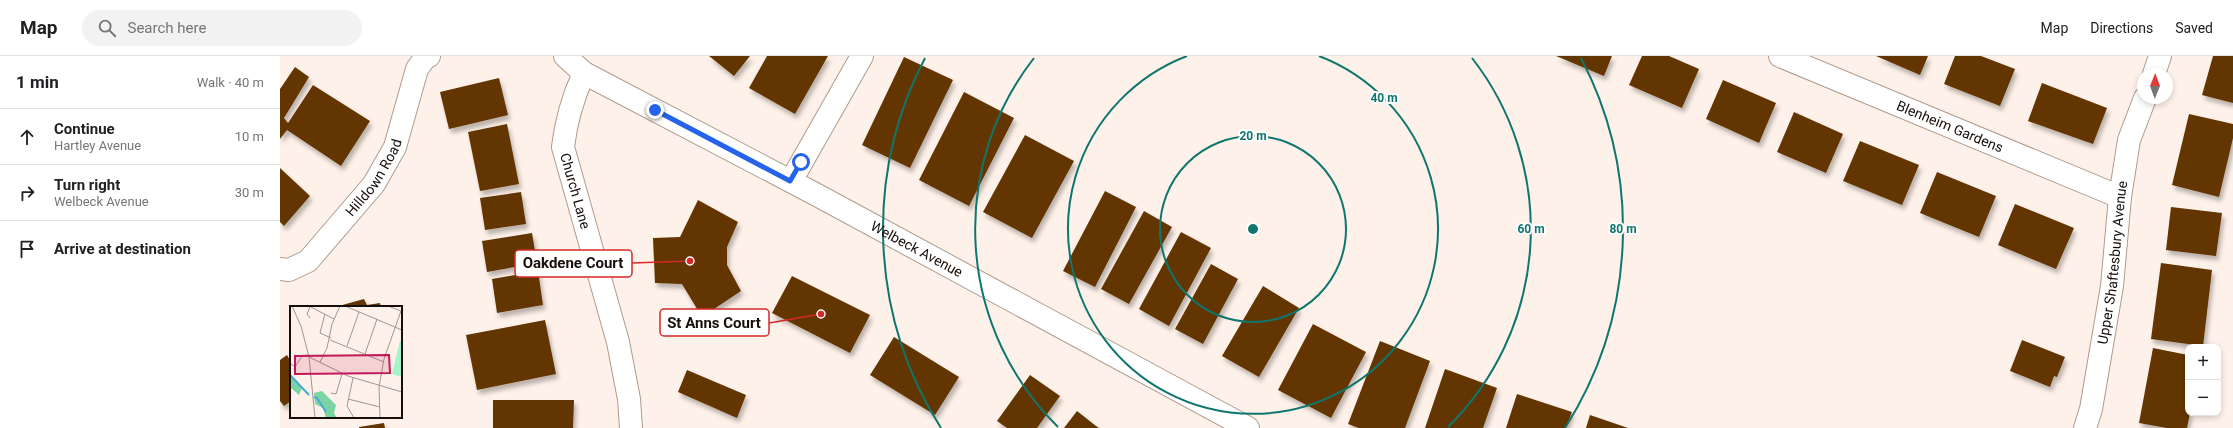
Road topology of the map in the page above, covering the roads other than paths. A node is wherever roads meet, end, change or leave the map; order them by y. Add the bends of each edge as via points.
1 (429, 56) edge
2 (565, 56) edge
3 (862, 56) edge
4 (1780, 56) edge
5 (2160, 56) edge
6 (2156, 68) edge
7 (584, 73) junction
8 (2143, 104) edge
9 (790, 181) junction
10 (2120, 197) junction
11 (280, 269) edge
12 (631, 428) edge
13 (1248, 428) edge
14 (2085, 428) edge

1 - 11 street, Hilldown Road via 417,69 395,147 374,184 308,261 289,270
2 - 7 street, Welbeck Avenue
3 - 9 street
4 - 10 street, Blenheim Gardens
5 - 6 street
7 - 9 street, Welbeck Avenue
7 - 12 street, Church Lane via 572,101 563,147 618,342 629,399
8 - 10 street, Upper Shaftesbury Avenue via 2129,140
9 - 13 street, Welbeck Avenue
10 - 14 street, Upper Shaftesbury Avenue via 2112,286 2091,409

